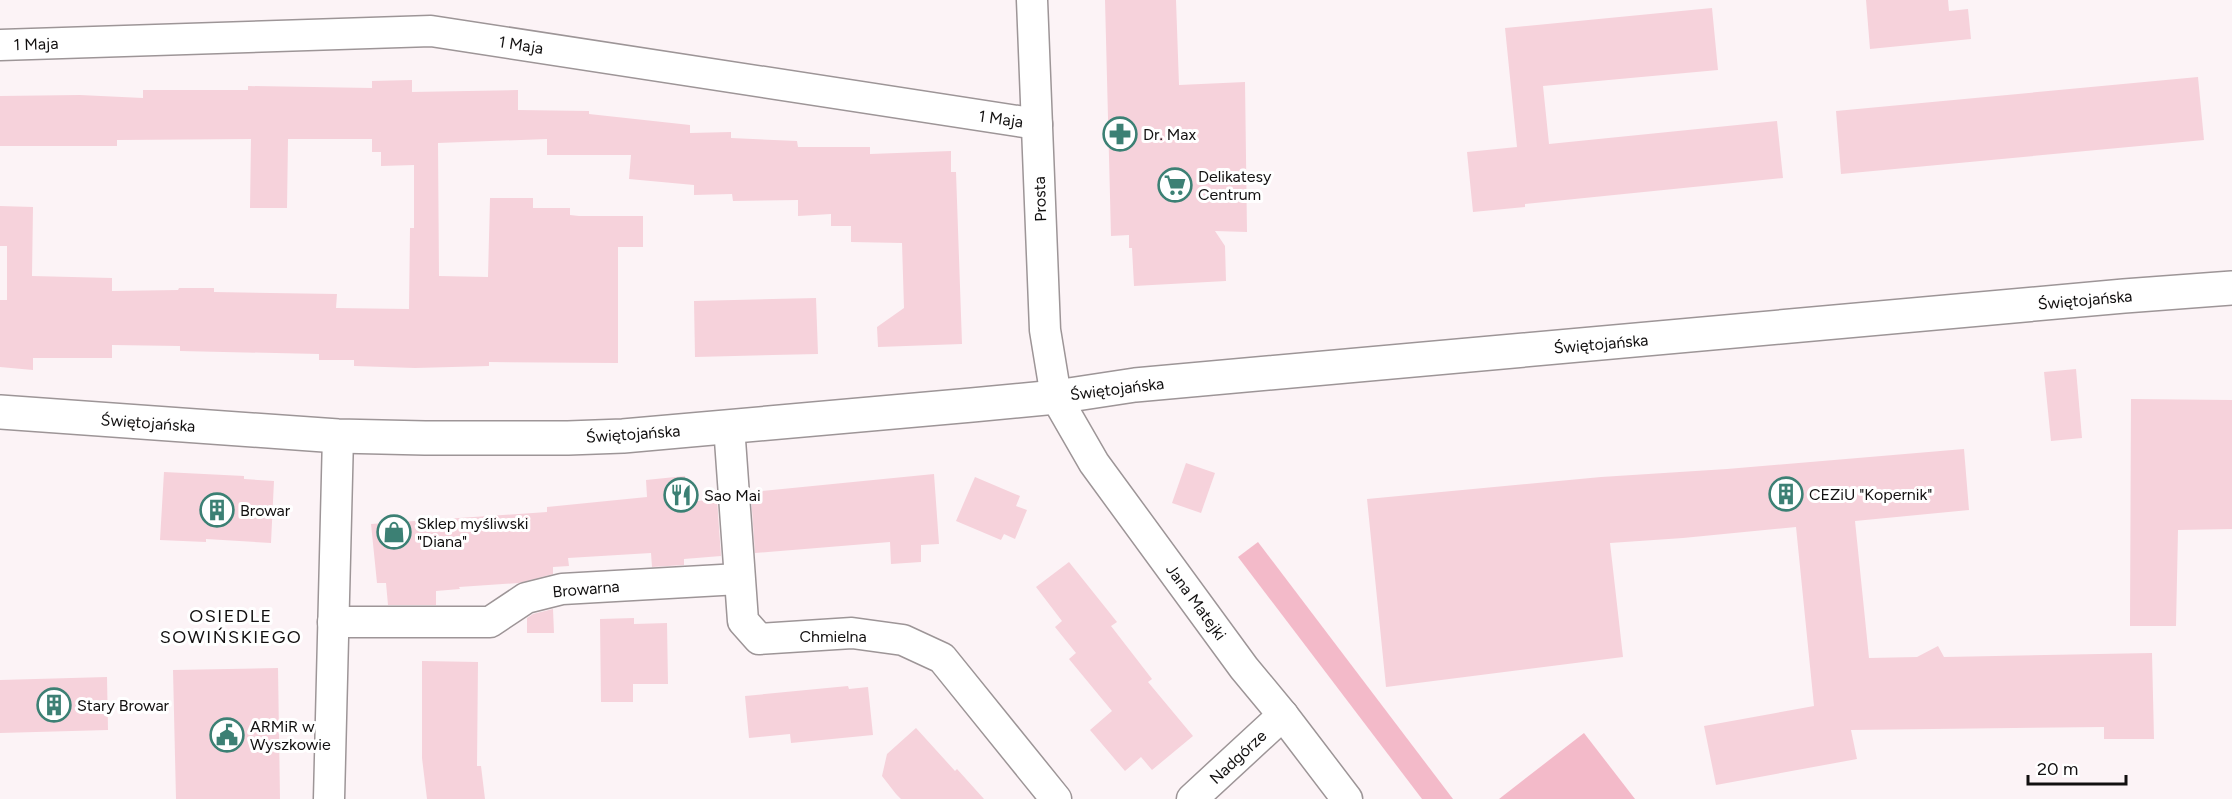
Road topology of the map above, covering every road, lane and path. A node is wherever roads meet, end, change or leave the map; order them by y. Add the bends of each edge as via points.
1 (1032, 0) edge
2 (0, 45) edge
3 (1036, 124) junction
4 (2232, 288) edge
5 (1056, 397) junction
6 (0, 412) edge
7 (729, 426) junction
8 (338, 436) junction
9 (739, 579) junction
10 (333, 622) junction
11 (1283, 715) junction
12 (329, 799) edge
13 (1056, 799) edge
14 (1192, 799) edge
15 (1347, 799) edge

1 - 3 street, Prosta
2 - 3 street, 1 Maja via 431,31
3 - 5 street, Prosta via 1045,330
4 - 5 street, Świętojańska via 1135,385
5 - 7 street, Świętojańska
5 - 11 street, Jana Matejki via 1094,463 1244,668
6 - 8 street, Świętojańska
7 - 8 street, Świętojańska via 568,438
7 - 9 street, Chmielna
8 - 10 street
9 - 10 street, Browarna via 562,589 526,598 490,622
9 - 13 street, Chmielna via 742,621 759,639 852,633 903,640 942,658
10 - 12 street
11 - 14 street, Nadgórze
11 - 15 street, Jana Matejki

